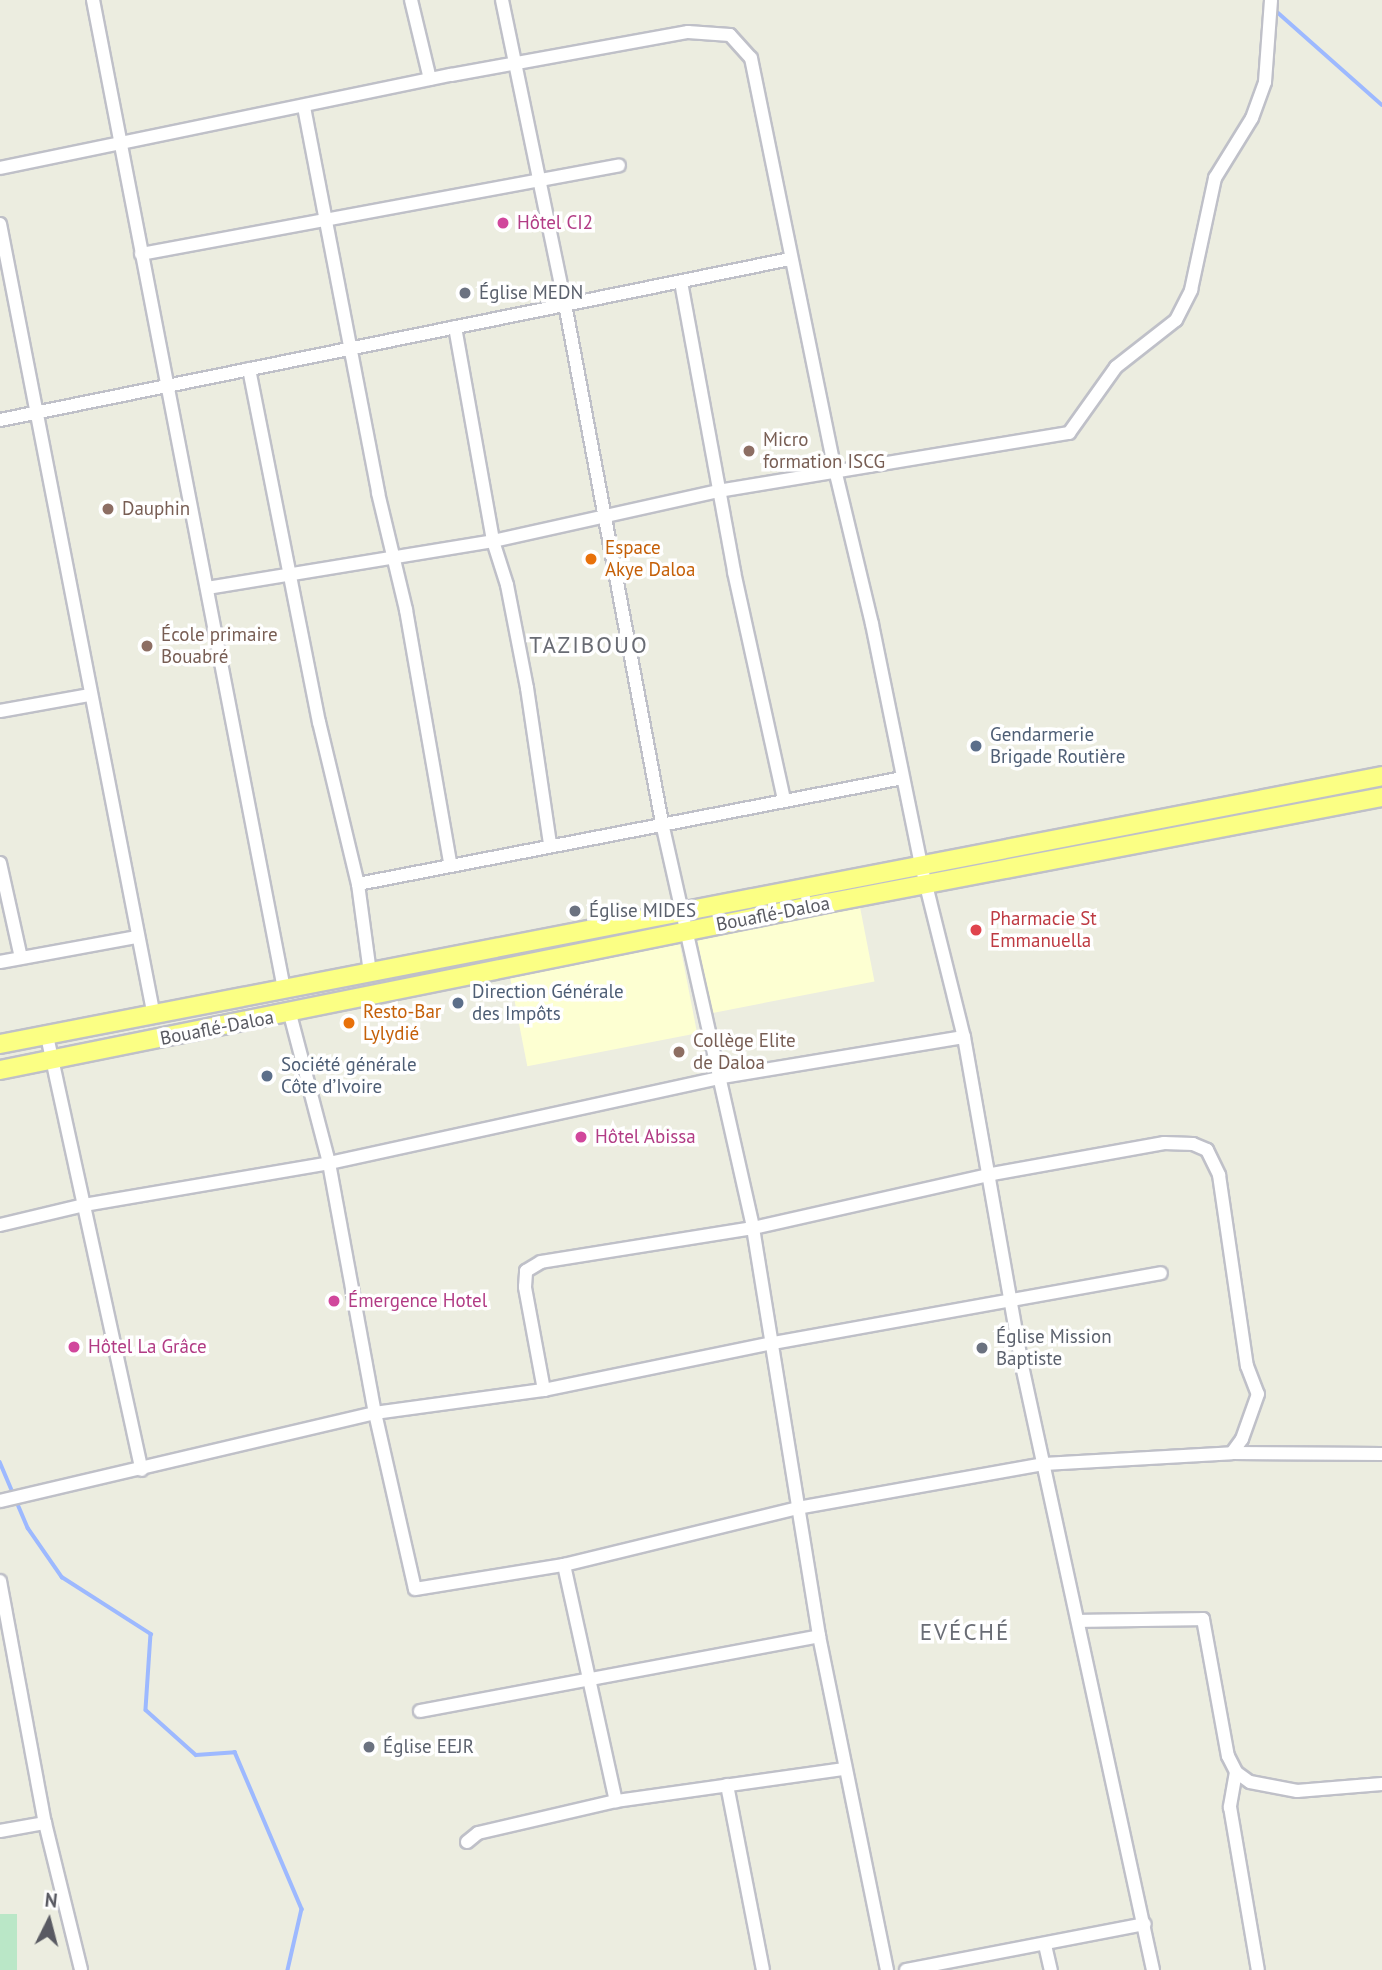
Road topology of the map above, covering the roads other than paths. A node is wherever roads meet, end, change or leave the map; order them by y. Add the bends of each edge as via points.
1 (93, 0) edge
2 (411, 0) edge
3 (502, 0) edge
4 (1270, 0) edge
5 (516, 64) junction
6 (430, 79) junction
7 (304, 107) junction
8 (118, 144) junction
9 (619, 165) dead end
10 (0, 168) edge
11 (541, 183) junction
12 (326, 220) junction
13 (0, 224) edge
14 (141, 254) junction
15 (790, 259) junction
16 (681, 282) junction
17 (565, 304) junction
18 (455, 327) junction
19 (351, 349) junction
20 (249, 369) junction
21 (167, 387) junction
22 (36, 414) junction
23 (0, 420) edge
24 (836, 474) junction
25 (718, 491) junction
26 (605, 515) junction
27 (493, 541) junction
28 (393, 558) junction
29 (292, 574) junction
30 (207, 588) junction
31 (89, 695) junction
32 (0, 712) edge
33 (1382, 776) edge
34 (903, 778) junction
35 (1382, 797) edge
36 (784, 800) junction
37 (662, 823) junction
38 (550, 844) junction
39 (0, 863) edge
40 (450, 863) junction
41 (921, 865) junction
42 (358, 884) junction
43 (925, 884) junction
44 (684, 911) junction
45 (688, 931) junction
46 (136, 937) junction
47 (21, 958) junction
48 (0, 962) edge
49 (370, 973) junction
50 (284, 989) junction
51 (290, 1014) junction
52 (154, 1016) junction
53 (47, 1036) junction
54 (964, 1037) junction
55 (0, 1044) edge
56 (52, 1061) junction
57 (0, 1070) edge
58 (722, 1077) junction
59 (329, 1163) junction
60 (992, 1174) junction
61 (84, 1205) junction
62 (0, 1225) edge
63 (752, 1228) junction
64 (1161, 1273) dead end
65 (1010, 1302) junction
66 (772, 1343) junction
67 (544, 1391) junction
68 (374, 1413) junction
69 (1232, 1453) junction
70 (1382, 1454) edge
71 (1045, 1464) junction
72 (142, 1470) junction
73 (0, 1501) edge
74 (797, 1508) junction
75 (564, 1565) junction
76 (0, 1581) edge
77 (1079, 1621) junction
78 (819, 1636) junction
79 (593, 1681) junction
80 (421, 1711) dead end
81 (844, 1769) junction
82 (1236, 1772) junction
83 (1382, 1784) edge
84 (727, 1785) junction
85 (616, 1801) junction
86 (45, 1823) junction
87 (0, 1831) edge
88 (467, 1842) dead end
89 (1145, 1924) junction
90 (1045, 1945) junction
91 (972, 1964) edge
92 (81, 1970) edge
93 (764, 1970) edge
94 (887, 1970) edge
95 (906, 1970) edge
96 (1051, 1970) edge
97 (1153, 1970) edge
98 (1258, 1970) edge

1 - 8 street
2 - 6 street
3 - 5 street
4 - 24 street via 1265,82 1252,118 1215,178 1191,290 1176,320 1116,367 1069,433
5 - 6 street
5 - 11 street
5 - 15 street via 688,32 730,35 751,58 774,155
6 - 7 street
7 - 8 street
7 - 12 street
8 - 10 street
8 - 14 street
9 - 11 street
11 - 12 street
11 - 17 street
12 - 14 street
12 - 19 street
13 - 22 street
14 - 21 street
15 - 16 street
15 - 24 street
16 - 17 street
16 - 25 street
17 - 18 street
17 - 26 street
18 - 19 street
18 - 27 street
19 - 20 street
19 - 28 street
20 - 21 street
20 - 29 street
21 - 22 street
21 - 30 street
22 - 23 street
22 - 31 street
24 - 25 street
24 - 34 street
25 - 26 street
25 - 36 street
26 - 27 street
26 - 37 street
27 - 28 street
27 - 38 street via 507,585 527,688
28 - 29 street
28 - 40 street
29 - 30 street
29 - 42 street via 319,722
30 - 50 street
31 - 32 street
31 - 46 street
33 - 41 highway, Bouaflé-Daloa
34 - 36 street
34 - 41 street
35 - 43 highway, Bouaflé-Daloa
36 - 37 street
37 - 38 street
37 - 44 street
38 - 40 street
39 - 47 street
40 - 42 street
41 - 43 street
41 - 44 highway, Bouaflé-Daloa
42 - 49 street
43 - 45 highway, Bouaflé-Daloa
43 - 54 street
44 - 45 street
44 - 49 highway, Bouaflé-Daloa
45 - 51 highway, Bouaflé-Daloa
45 - 58 street
46 - 47 street
46 - 52 street
47 - 48 street
49 - 50 highway, Bouaflé-Daloa
50 - 52 highway, Bouaflé-Daloa
51 - 56 highway, Bouaflé-Daloa
51 - 59 street
52 - 53 highway, Bouaflé-Daloa
53 - 55 highway, Bouaflé-Daloa
53 - 56 street
54 - 58 street
54 - 60 street
56 - 57 highway, Bouaflé-Daloa
56 - 61 street
58 - 59 street
58 - 63 street
59 - 61 street
59 - 68 street
60 - 63 street
60 - 65 street
60 - 69 street via 1164,1143 1193,1144 1207,1150 1227,1206 1226,1236 1247,1366 1258,1394 1242,1439
61 - 62 street
61 - 72 street
63 - 66 street
63 - 67 street via 541,1262 526,1271
64 - 65 street
65 - 66 street
65 - 71 street
66 - 67 street
66 - 74 street
67 - 68 street
68 - 72 street
68 - 75 street via 415,1589
69 - 70 street
69 - 71 street
71 - 74 street
71 - 77 street
72 - 73 street
74 - 75 street
74 - 78 street
75 - 79 street
76 - 86 street
77 - 82 street via 1203,1619 1221,1730
77 - 89 street
78 - 79 street
78 - 81 street
79 - 80 street
79 - 85 street
81 - 84 street
81 - 94 street
82 - 83 street via 1267,1788 1297,1791
82 - 98 street via 1230,1807
84 - 85 street
84 - 93 street
85 - 88 street via 478,1833
86 - 87 street
86 - 92 street
89 - 90 street
89 - 97 street
90 - 91 street
90 - 96 street
91 - 95 street

